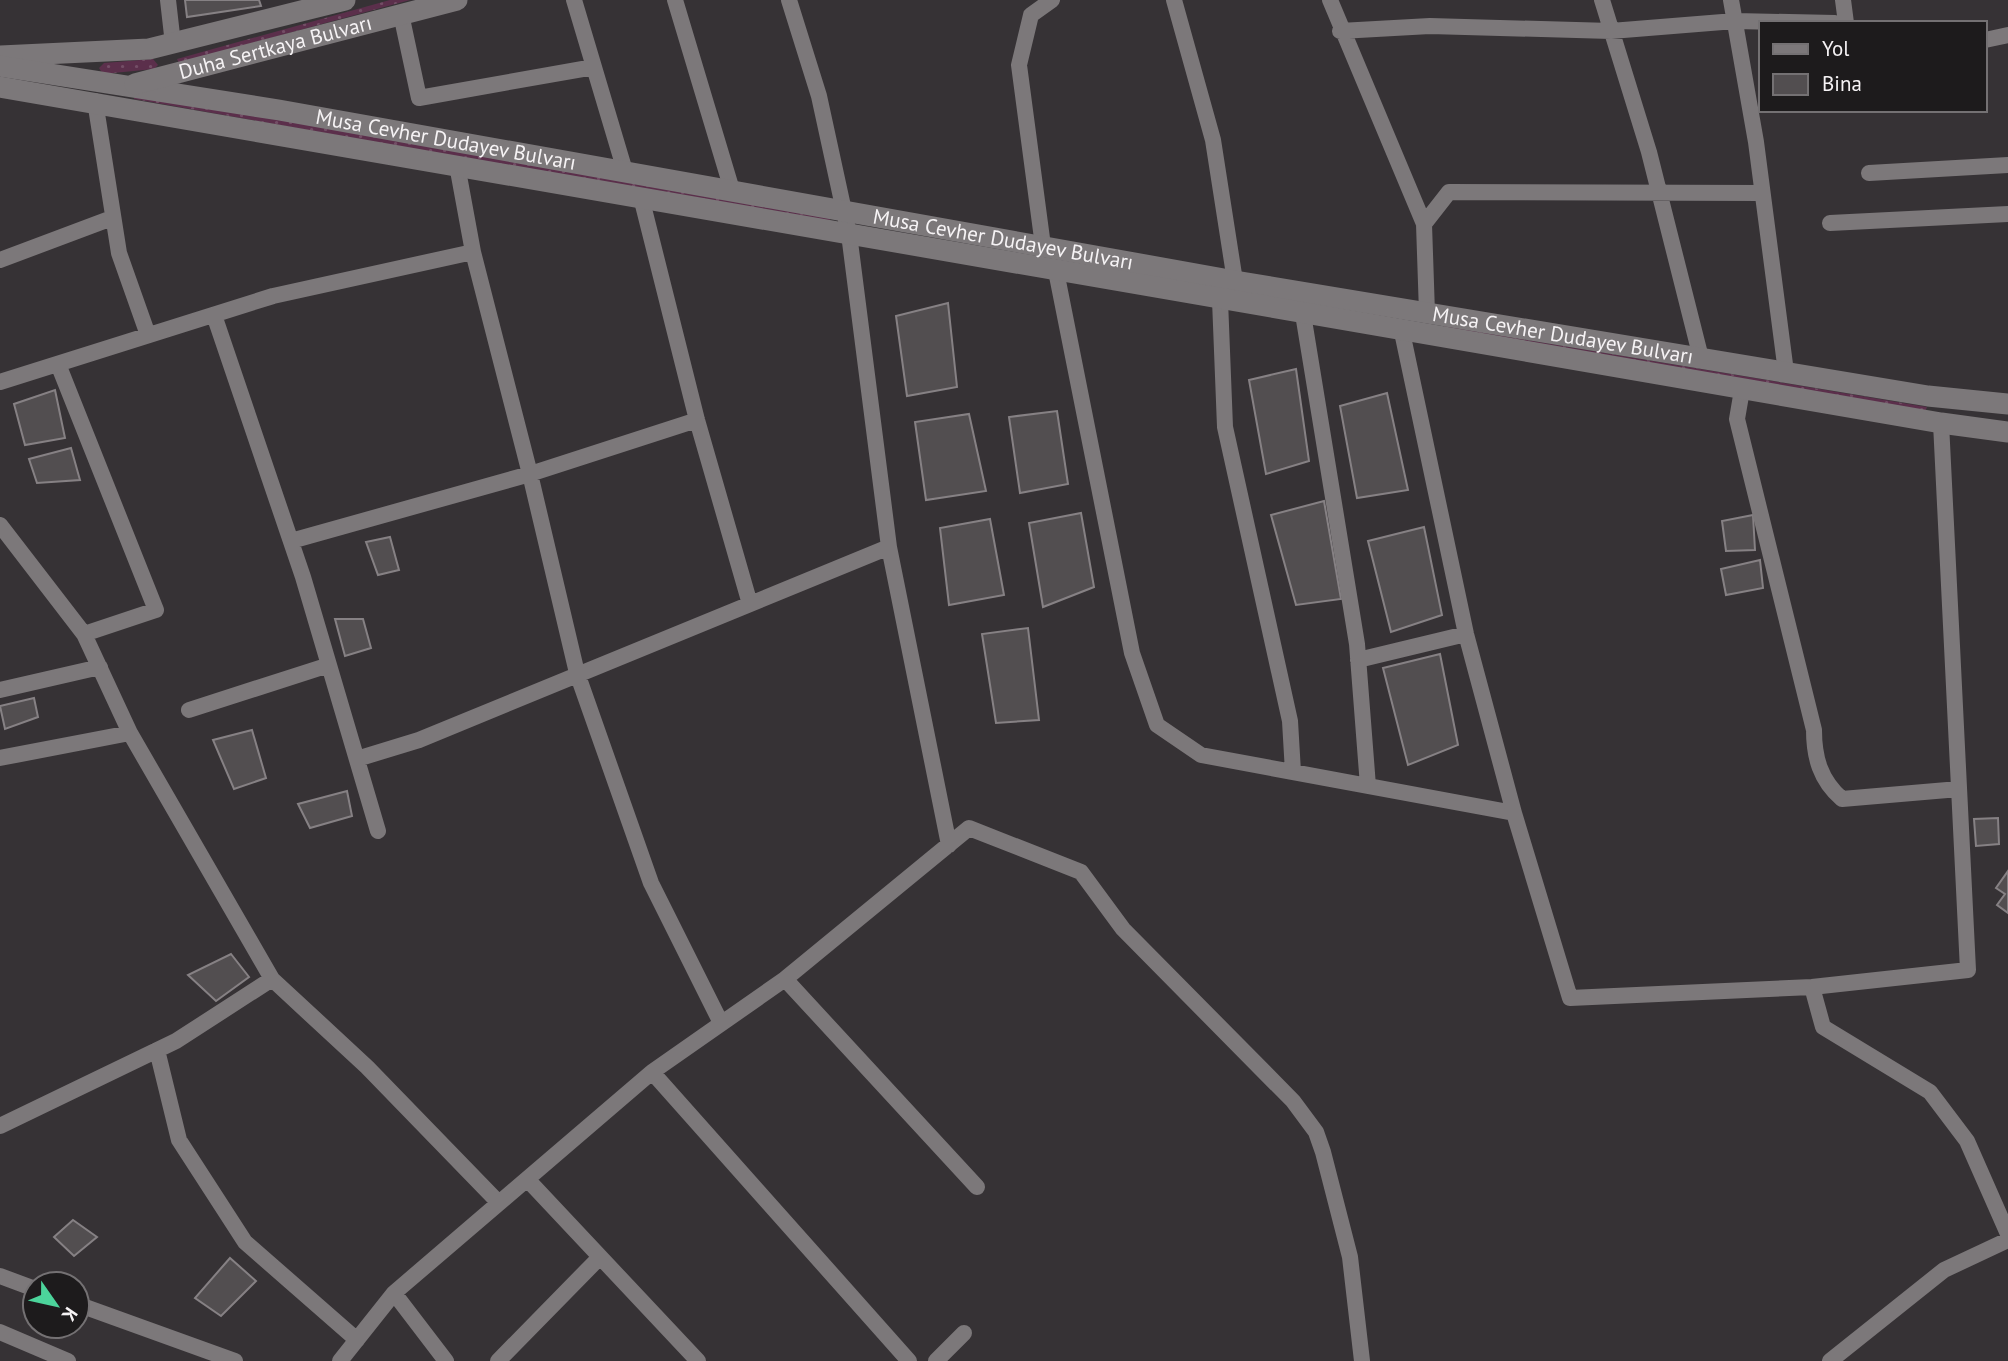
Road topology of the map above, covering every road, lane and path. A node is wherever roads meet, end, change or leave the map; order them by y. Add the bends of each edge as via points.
1 (168, 0) edge
2 (345, 0) edge
3 (457, 0) edge
4 (574, 0) edge
5 (675, 0) edge
6 (789, 0) edge
7 (1052, 0) edge
8 (1174, 0) edge
9 (1330, 0) edge
10 (1602, 0) edge
11 (1731, 0) edge
12 (1843, 0) edge
13 (426, 4) edge
14 (401, 14) junction
15 (1735, 20) junction
16 (1768, 21) edge
17 (1846, 21) edge
18 (1340, 31) junction
19 (1611, 31) junction
20 (2008, 35) edge
21 (1987, 40) edge
22 (173, 44) junction
23 (0, 56) edge
24 (0, 66) edge
25 (594, 66) junction
26 (128, 86) junction
27 (0, 87) edge
28 (1755, 96) edge
29 (95, 101) junction
30 (457, 165) junction
31 (2008, 165) edge
32 (625, 171) junction
33 (1869, 173) dead end
34 (732, 190) junction
35 (1657, 191) junction
36 (1762, 193) junction
37 (641, 197) junction
38 (844, 210) junction
39 (2008, 214) edge
40 (112, 218) junction
41 (1830, 223) dead end
42 (1424, 224) junction
43 (849, 234) junction
44 (1043, 246) junction
45 (473, 252) junction
46 (0, 260) edge
47 (1056, 271) junction
48 (1235, 281) junction
49 (1220, 300) junction
50 (1427, 313) junction
51 (215, 314) junction
52 (1303, 314) junction
53 (1402, 332) junction
54 (148, 335) junction
55 (1701, 358) junction
56 (58, 364) junction
57 (1786, 372) junction
58 (0, 382) edge
59 (1742, 390) junction
60 (2008, 404) edge
61 (697, 420) junction
62 (1941, 423) junction
63 (2004, 433) edge
64 (530, 474) junction
65 (0, 525) edge
66 (291, 541) junction
67 (889, 547) junction
68 (750, 604) junction
69 (84, 634) junction
70 (1466, 634) junction
71 (1358, 660) junction
72 (329, 665) junction
73 (100, 667) junction
74 (576, 673) junction
75 (0, 690) edge
76 (189, 710) dead end
77 (130, 733) junction
78 (0, 758) edge
79 (357, 759) junction
80 (1293, 772) junction
81 (1368, 786) junction
82 (1959, 789) junction
83 (1514, 813) junction
84 (378, 831) dead end
85 (949, 845) junction
86 (272, 979) junction
87 (785, 979) junction
88 (1812, 987) junction
89 (721, 1024) junction
90 (157, 1050) junction
91 (652, 1072) junction
92 (0, 1126) edge
93 (527, 1179) junction
94 (977, 1187) dead end
95 (499, 1203) junction
96 (2008, 1234) edge
97 (2008, 1240) edge
98 (600, 1257) junction
99 (0, 1276) edge
100 (21, 1284) edge
101 (394, 1293) junction
102 (91, 1309) edge
103 (0, 1332) edge
104 (964, 1333) dead end
105 (356, 1340) junction
106 (68, 1361) edge
107 (235, 1361) edge
108 (340, 1361) edge
109 (446, 1361) edge
110 (498, 1361) edge
111 (698, 1361) edge
112 (909, 1361) edge
113 (936, 1361) edge
114 (1362, 1361) edge
115 (1830, 1361) edge

1 - 22 street
2 - 22 main road, Duha Sertkaya Bulvarı
3 - 13 main road, Duha Sertkaya Bulvarı
4 - 25 street
5 - 34 street
6 - 38 street via 818,96
7 - 44 street via 1031,16 1019,65
8 - 48 street via 1213,140
9 - 18 street
10 - 19 street
11 - 15 street
12 - 17 street
13 - 14 main road, Duha Sertkaya Bulvarı
14 - 25 street via 419,98
14 - 26 main road, Duha Sertkaya Bulvarı
15 - 16 street
15 - 19 street
15 - 28 street
18 - 19 street via 1430,26
18 - 42 street
19 - 35 street
20 - 21 street
22 - 23 main road, Duha Sertkaya Bulvarı
24 - 26 main road, Musa Cevher Dudayev Bulvarı
25 - 32 street
26 - 29 main road, Duha Sertkaya Bulvarı
26 - 32 main road, Musa Cevher Dudayev Bulvarı
27 - 29 main road, Musa Cevher Dudayev Bulvarı
28 - 36 street
29 - 30 main road, Musa Cevher Dudayev Bulvarı
29 - 40 street
30 - 37 main road, Musa Cevher Dudayev Bulvarı
30 - 45 street
31 - 33 street
32 - 34 main road, Musa Cevher Dudayev Bulvarı
34 - 38 main road, Musa Cevher Dudayev Bulvarı
35 - 36 street
35 - 42 street via 1449,192
35 - 55 street
36 - 57 street
37 - 43 main road, Musa Cevher Dudayev Bulvarı
37 - 61 street
38 - 43 street
38 - 44 main road, Musa Cevher Dudayev Bulvarı
39 - 41 street
40 - 46 street
40 - 54 street via 119,253
42 - 50 street
43 - 47 main road, Musa Cevher Dudayev Bulvarı
43 - 67 street
44 - 48 main road, Musa Cevher Dudayev Bulvarı
45 - 51 street via 273,296
45 - 64 street
47 - 49 main road, Musa Cevher Dudayev Bulvarı
47 - 80 street via 1132,653 1157,725 1201,755
48 - 50 main road, Musa Cevher Dudayev Bulvarı
49 - 52 main road, Musa Cevher Dudayev Bulvarı
49 - 80 street via 1224,427 1290,720
50 - 55 main road, Musa Cevher Dudayev Bulvarı
51 - 54 street
51 - 66 street
52 - 53 main road, Musa Cevher Dudayev Bulvarı
52 - 71 street
53 - 59 main road, Musa Cevher Dudayev Bulvarı
53 - 70 street
54 - 56 street
55 - 57 main road, Musa Cevher Dudayev Bulvarı
56 - 58 street
56 - 69 street via 156,610
57 - 60 main road, Musa Cevher Dudayev Bulvarı via 1954,400
59 - 62 main road, Musa Cevher Dudayev Bulvarı
59 - 82 street via 1737,419 1814,730 1814,751 1826,785 1842,799
61 - 64 street
61 - 68 street
62 - 63 main road, Musa Cevher Dudayev Bulvarı
62 - 82 street
64 - 66 street
64 - 74 street
65 - 69 street
66 - 72 street
67 - 68 street
67 - 85 street
68 - 74 street
69 - 73 street
70 - 71 street
70 - 83 street
71 - 81 street
72 - 76 street
72 - 79 street
73 - 75 street
73 - 77 street
74 - 79 street via 419,740
74 - 89 street via 651,883
77 - 78 street
77 - 86 street
79 - 84 street
80 - 81 street
81 - 83 street
82 - 88 street via 1968,970
83 - 88 street via 1570,998
85 - 87 street
85 - 114 street via 969,828 1081,872 1123,929 1293,1101 1316,1132 1327,1165 1350,1257
86 - 90 street
86 - 95 street via 367,1067
87 - 89 street
87 - 94 street
88 - 96 street via 1823,1027 1930,1092 1967,1141
89 - 91 street
90 - 92 street
90 - 105 street via 179,1140 245,1242
91 - 93 street
91 - 112 street
93 - 95 street
93 - 98 street
95 - 101 street
97 - 115 street via 1944,1270
98 - 110 street
98 - 111 street
99 - 100 street
101 - 105 street
101 - 109 street
102 - 107 street
103 - 106 street
104 - 113 street
105 - 108 street

